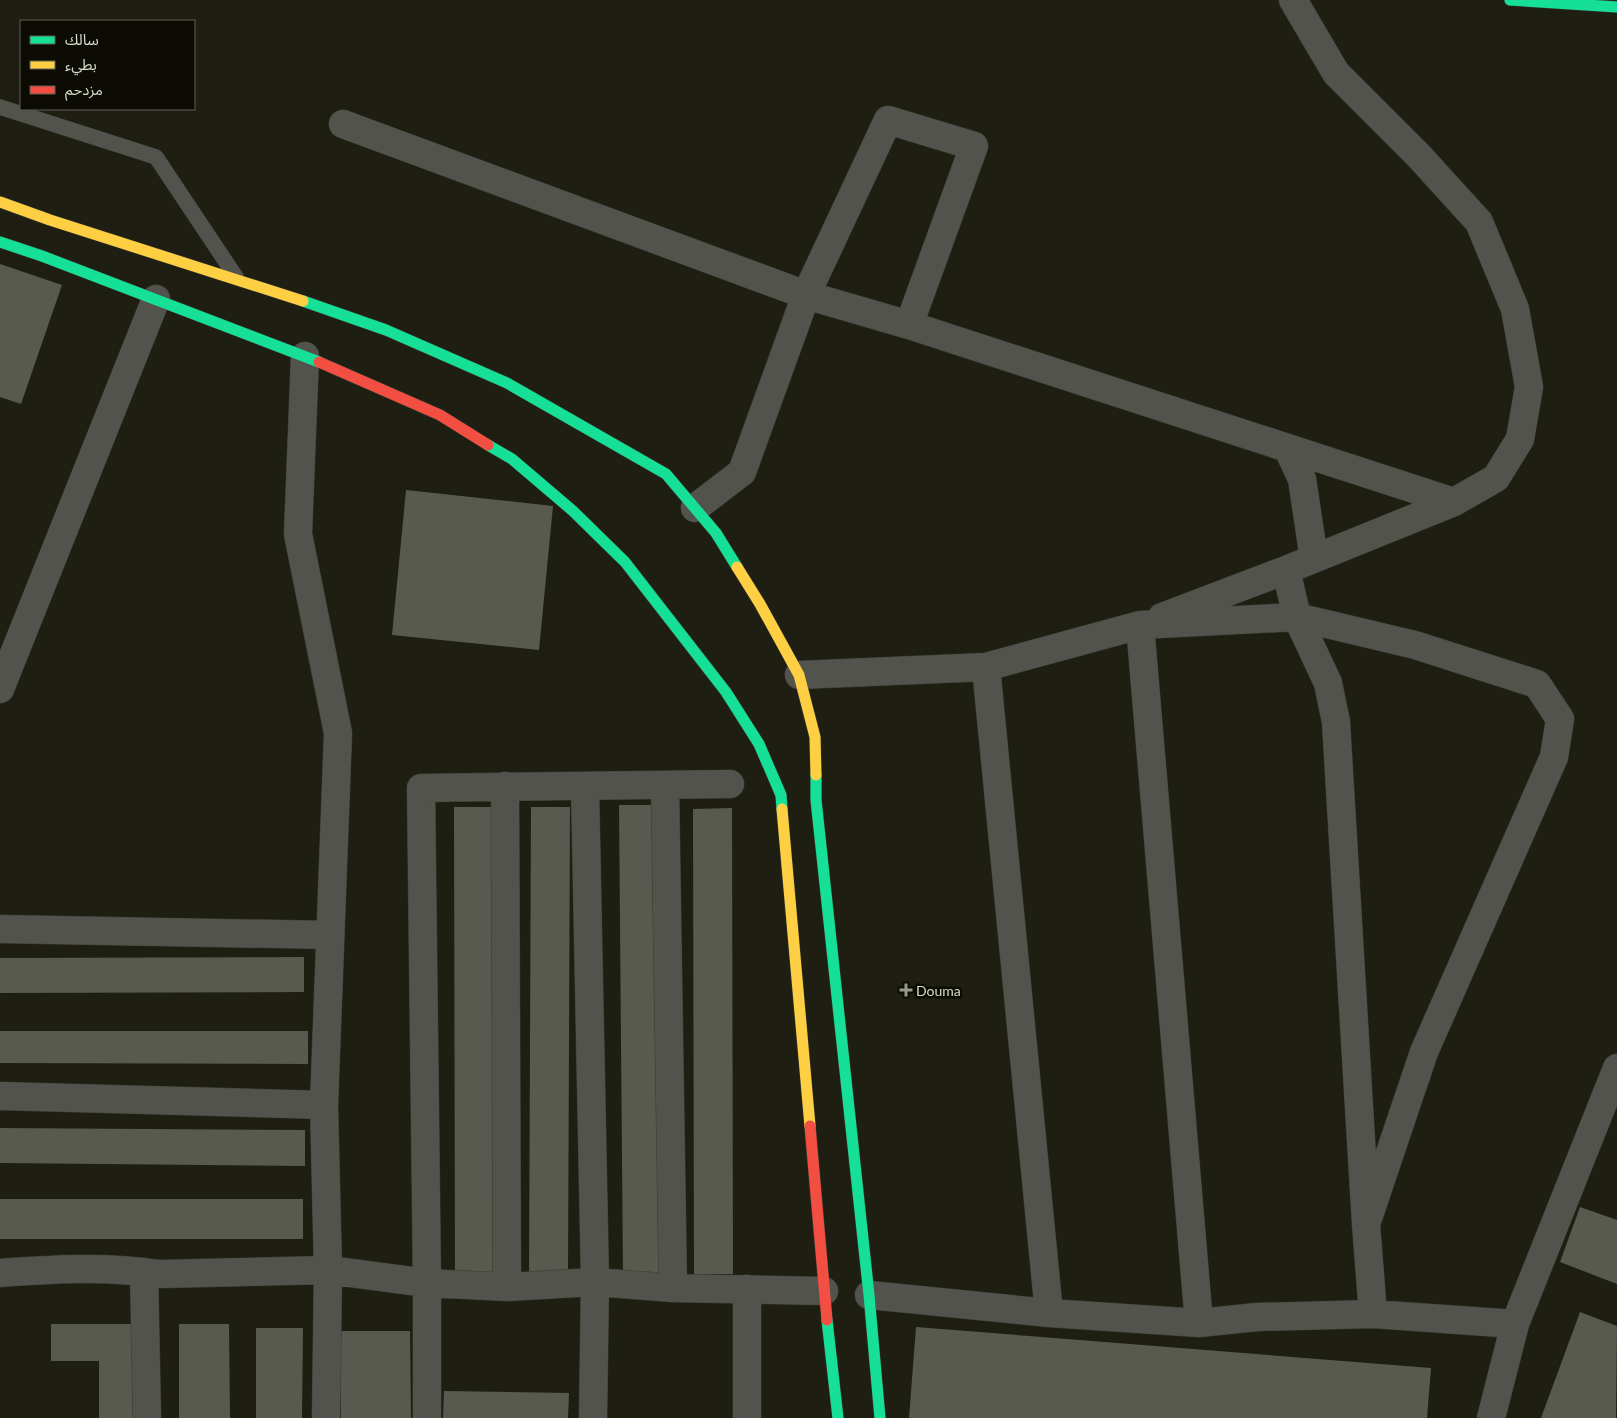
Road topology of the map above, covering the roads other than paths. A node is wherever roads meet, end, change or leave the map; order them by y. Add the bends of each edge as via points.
1 (1293, 0) edge
2 (1510, 0) edge
3 (1617, 7) edge
4 (0, 107) edge
5 (343, 124) dead end
6 (0, 202) edge
7 (0, 242) edge
8 (239, 280) junction
9 (806, 295) junction
10 (156, 300) junction
11 (909, 325) junction
12 (305, 356) junction
13 (1288, 449) junction
14 (1454, 502) junction
15 (695, 508) junction
16 (1314, 559) junction
17 (1286, 570) junction
18 (1297, 617) junction
19 (1140, 625) junction
20 (986, 667) junction
21 (799, 675) junction
22 (0, 689) edge
23 (730, 784) dead end
24 (665, 785) junction
25 (505, 786) junction
26 (585, 786) junction
27 (0, 929) edge
28 (330, 935) junction
29 (1617, 1068) edge
30 (0, 1096) edge
31 (324, 1105) junction
32 (1366, 1224) junction
33 (328, 1270) junction
34 (144, 1272) junction
35 (0, 1273) edge
36 (595, 1282) junction
37 (427, 1283) junction
38 (507, 1287) junction
39 (673, 1288) junction
40 (747, 1289) junction
41 (824, 1291) junction
42 (869, 1295) junction
43 (1049, 1313) junction
44 (1373, 1314) junction
45 (1199, 1323) junction
46 (1515, 1324) junction
47 (147, 1418) edge
48 (326, 1418) edge
49 (427, 1418) edge
50 (593, 1418) edge
51 (747, 1418) edge
52 (838, 1418) edge
53 (880, 1418) edge
54 (1491, 1418) edge

1 - 14 street via 1336,73 1479,222 1515,309 1529,387 1520,439 1496,478
2 - 3 main road
4 - 8 lane via 156,157
5 - 9 street
6 - 8 main road
7 - 10 main road
8 - 15 main road via 386,330 507,383 666,474
9 - 11 street
9 - 11 street via 888,120 974,146
9 - 15 street via 742,472
10 - 12 main road
10 - 22 street
11 - 13 street
12 - 28 street via 298,534 338,733
12 - 41 main road via 440,416 512,459 573,511 625,562 726,692 759,744 781,795
13 - 14 street
13 - 16 street via 1302,478
14 - 16 street
15 - 21 main road via 716,533
16 - 17 street
17 - 18 street
17 - 19 street
18 - 19 street
18 - 32 street via 1328,683 1336,722
18 - 32 street via 1415,645 1537,684 1560,719 1554,757 1424,1052
19 - 20 street
19 - 45 street
20 - 21 street
20 - 43 street
21 - 42 main road via 816,737 816,800
23 - 24 street
24 - 26 street
24 - 39 street
25 - 26 street
25 - 37 street via 421,788
25 - 38 street
26 - 36 street
27 - 28 street
28 - 31 street
29 - 46 street
30 - 31 street
31 - 33 street
32 - 44 street
33 - 34 street
33 - 37 street
33 - 48 street
34 - 35 street via 65,1268
34 - 47 street
36 - 38 street
36 - 39 street
36 - 50 street
37 - 38 street
37 - 49 street
39 - 40 street
40 - 41 street
40 - 51 street
41 - 52 main road
42 - 43 street
42 - 53 main road
43 - 45 street
44 - 45 street via 1257,1317
44 - 46 street
46 - 54 street

